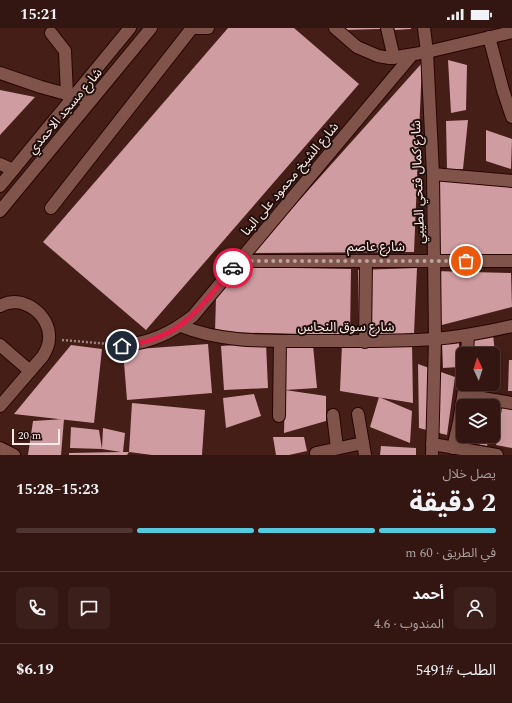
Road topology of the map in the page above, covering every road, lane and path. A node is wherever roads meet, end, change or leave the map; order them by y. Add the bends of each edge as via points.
1 (130, 28) edge
2 (151, 28) edge
3 (192, 28) edge
4 (196, 28) edge
5 (208, 28) edge
6 (335, 28) edge
7 (387, 28) edge
8 (424, 28) edge
9 (512, 32) edge
10 (51, 33) dead end
11 (490, 37) junction
12 (427, 52) junction
13 (412, 55) junction
14 (394, 58) junction
15 (0, 73) edge
16 (507, 90) edge
17 (71, 95) junction
18 (92, 101) junction
19 (512, 117) edge
20 (0, 164) edge
21 (13, 170) junction
22 (433, 174) junction
23 (512, 181) edge
24 (0, 186) edge
25 (51, 208) dead end
26 (0, 211) edge
27 (240, 261) junction
28 (366, 261) junction
29 (434, 261) junction
30 (512, 261) edge
31 (0, 306) edge
32 (181, 326) junction
33 (512, 326) edge
34 (468, 335) junction
35 (50, 338) junction
36 (435, 339) junction
37 (280, 341) junction
38 (365, 342) junction
39 (0, 345) edge
40 (122, 346) joint
41 (467, 347) edge
42 (30, 372) junction
43 (464, 391) edge
44 (471, 391) edge
45 (512, 403) edge
46 (0, 406) edge
47 (333, 414) dead end
48 (358, 414) dead end
49 (279, 416) dead end
50 (0, 448) edge
51 (337, 448) junction
52 (453, 448) junction
53 (364, 449) edge
54 (432, 450) edge
55 (316, 453) dead end
56 (14, 455) edge
57 (497, 455) edge

1 - 17 street
2 - 18 street, شارع مسجد الاحمدي
3 - 25 street
4 - 5 street
6 - 14 street via 367,53
7 - 14 street
8 - 12 street, شارع كمال فتحي الطيبي
9 - 11 street
10 - 17 street via 65,52
11 - 12 street
11 - 16 street
12 - 13 street
12 - 22 street, شارع كمال فتحي الطيبي
13 - 14 street
13 - 27 street, شارع الشيخ محمود على البنا
15 - 17 street
16 - 19 street
17 - 18 street
17 - 21 street
18 - 26 street, شارع مسجد الاحمدي
20 - 21 street
21 - 24 street
22 - 23 street
22 - 29 street, شارع كمال فتحي الطيبي
27 - 28 street, شارع عاصم
27 - 32 street, شارع الشيخ محمود على البنا via 193,316
28 - 29 street, شارع عاصم
28 - 38 street
29 - 30 street, شارع عاصم
29 - 36 street, شارع كمال فتحي الطيبي
31 - 35 street via 18,302 34,308 44,320
32 - 37 street, شارع سوق النحاس via 211,336
32 - 40 street, شارع الشيخ محمود على البنا via 153,340
33 - 34 street, شارع سوق النحاس
34 - 36 street, شارع سوق النحاس
34 - 41 street
35 - 40 path
35 - 42 street via 48,348
36 - 38 street, شارع سوق النحاس
36 - 54 street, شارع كمال فتحي الطيبي
37 - 38 street, شارع سوق النحاس
37 - 49 street
39 - 42 street
42 - 46 street
43 - 52 street
44 - 45 street
47 - 51 street
48 - 53 street
50 - 56 street
51 - 53 street
51 - 55 street
52 - 54 street
52 - 57 street

